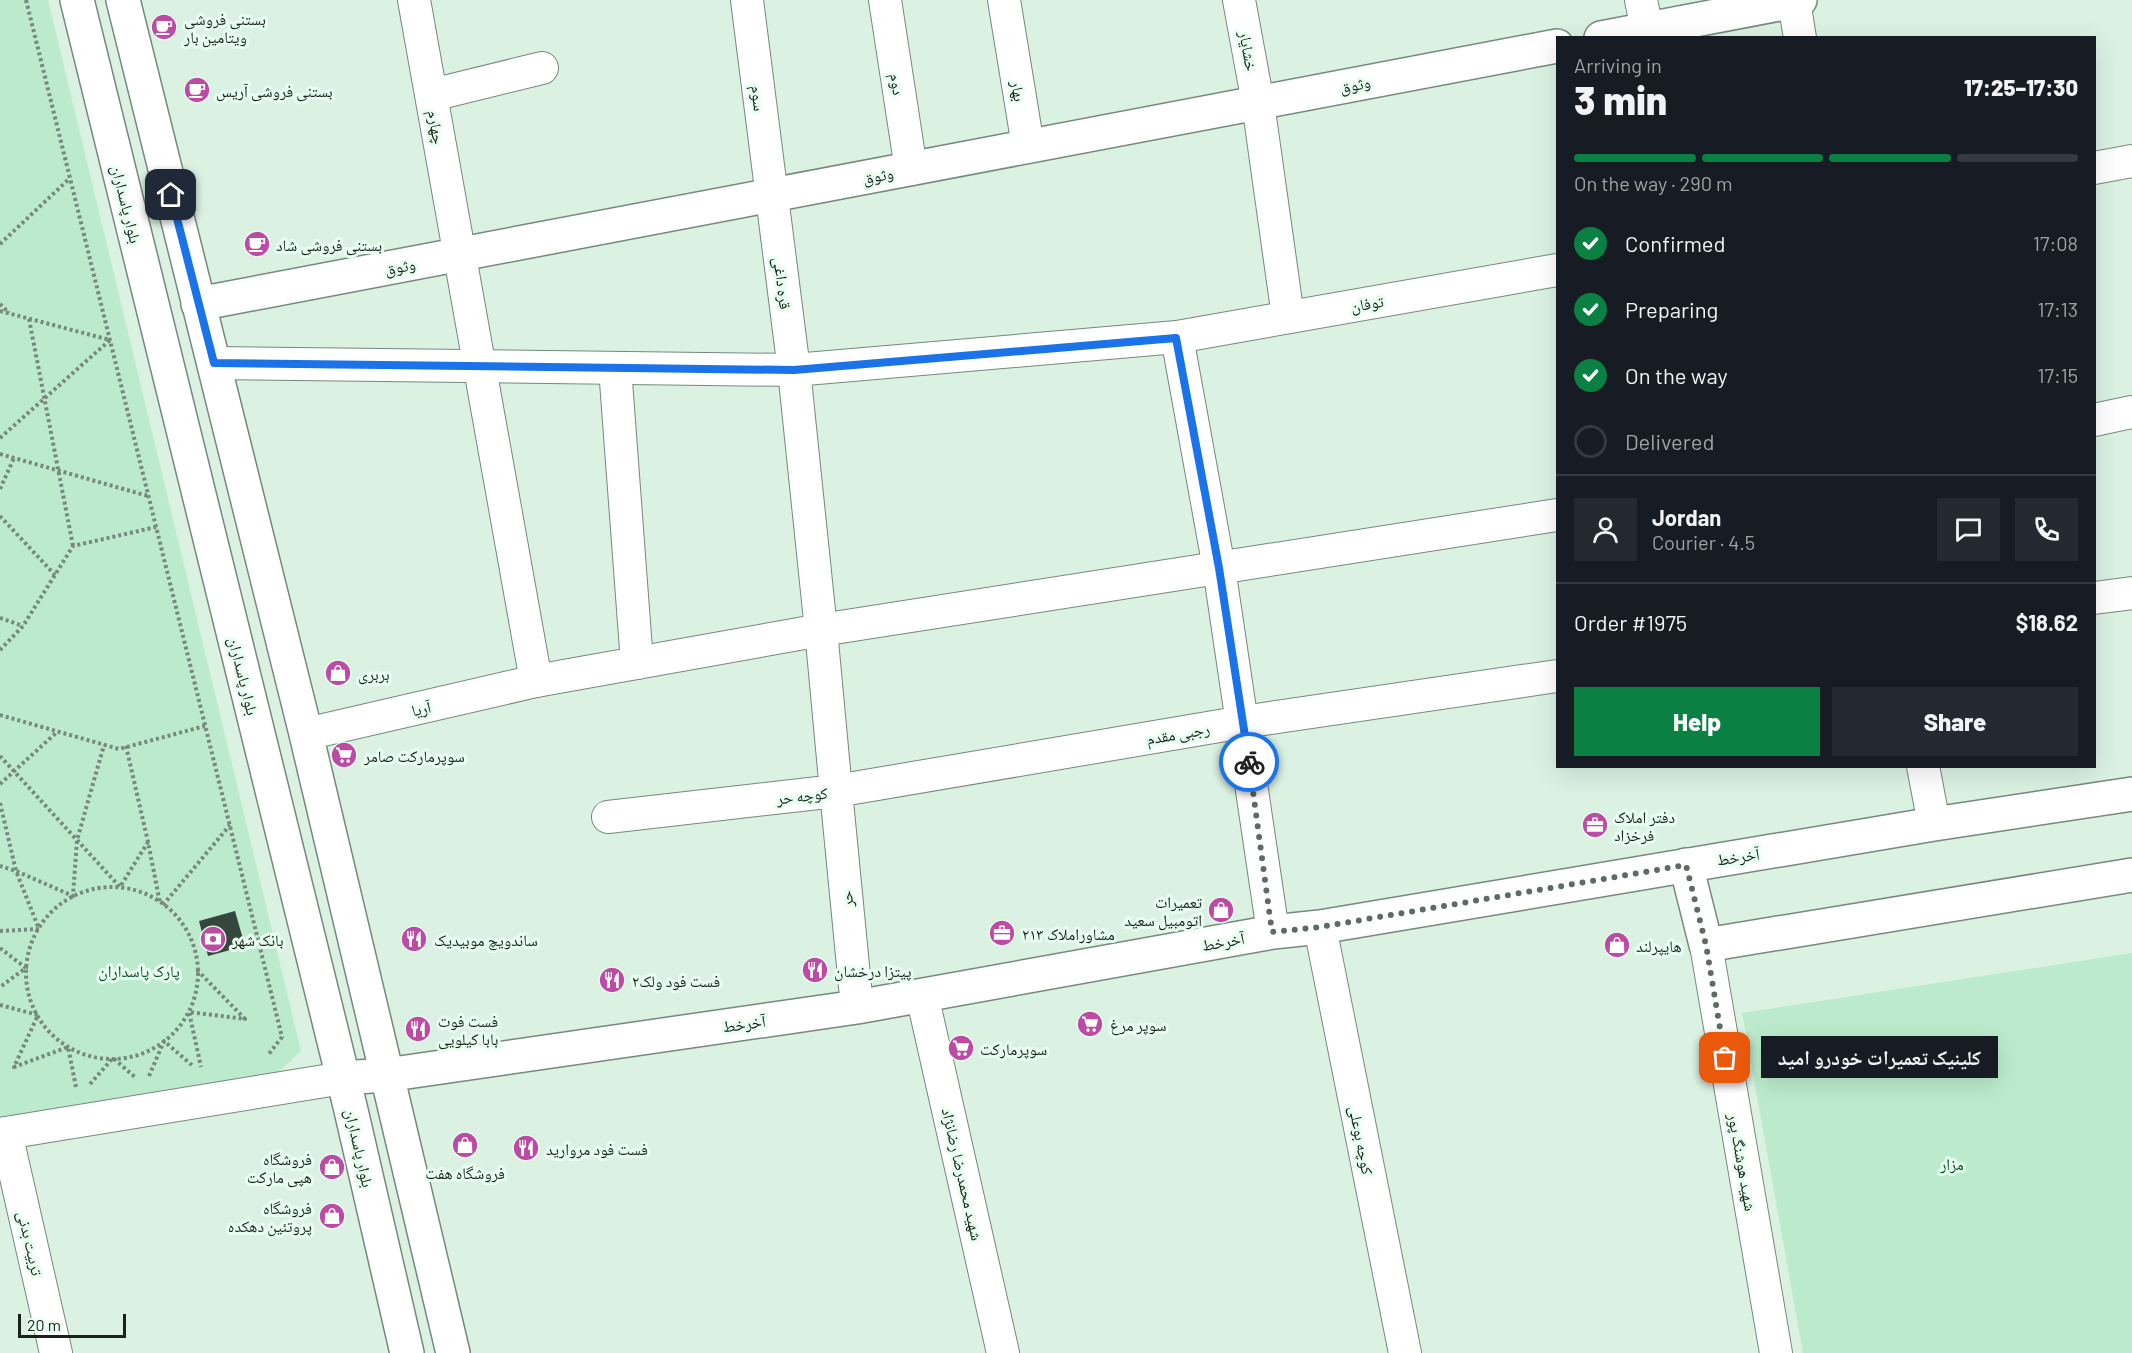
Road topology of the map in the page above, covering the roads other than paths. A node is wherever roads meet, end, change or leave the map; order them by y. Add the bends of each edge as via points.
1 (76, 0) edge
2 (123, 0) edge
3 (414, 0) edge
4 (747, 0) edge
5 (885, 0) edge
6 (1004, 0) edge
7 (1239, 0) edge
8 (1797, 1) edge
9 (1644, 14) edge
10 (1605, 36) edge
11 (1800, 36) edge
12 (1556, 46) edge
13 (542, 68) dead end
14 (432, 95) junction
15 (1258, 103) junction
16 (1028, 146) junction
17 (2132, 161) edge
18 (2096, 168) edge
19 (911, 169) junction
20 (772, 195) junction
21 (460, 254) junction
22 (1556, 270) edge
23 (198, 304) junction
24 (1288, 318) junction
25 (1176, 338) junction
26 (214, 363) junction
27 (479, 366) junction
28 (615, 368) junction
29 (794, 370) junction
30 (2132, 412) edge
31 (2096, 420) edge
32 (1556, 515) edge
33 (1219, 568) junction
34 (2132, 592) edge
35 (2096, 598) edge
36 (821, 630) junction
37 (637, 663) junction
38 (1556, 676) edge
39 (536, 681) junction
40 (1243, 722) junction
41 (306, 734) junction
42 (1923, 768) edge
43 (836, 792) junction
44 (2132, 794) edge
45 (608, 818) dead end
46 (1934, 824) junction
47 (1686, 865) junction
48 (2132, 875) edge
49 (1320, 927) junction
50 (1272, 932) junction
51 (1706, 945) junction
52 (922, 995) junction
53 (857, 1007) junction
54 (386, 1075) junction
55 (343, 1078) junction
56 (3, 1133) edge
57 (56, 1353) edge
58 (407, 1353) edge
59 (453, 1353) edge
60 (1003, 1353) edge
61 (1405, 1353) edge
62 (1776, 1353) edge

1 - 55 street, بلوار پاسداران
2 - 23 street
3 - 14 street, چهارم
4 - 20 street, سوم
5 - 19 street, دوم
6 - 16 street, بهار
7 - 15 street, خشایار
8 - 9 street
8 - 11 street
9 - 10 street
12 - 15 street, وثوق
13 - 14 street
14 - 21 street, چهارم
15 - 16 street, وثوق
15 - 24 street, خشایار
16 - 19 street, وثوق
17 - 18 street
19 - 20 street, وثوق
20 - 21 street, وثوق
20 - 29 street, قره داغی
21 - 23 street, وثوق
21 - 27 street, چهارم
22 - 24 street, توفان
23 - 26 street
24 - 25 street, توفان
25 - 29 street, توفان
25 - 33 street
26 - 27 street, توفان
26 - 41 street
27 - 28 street, توفان
27 - 39 street, چهارم
28 - 29 street, توفان
28 - 37 street
29 - 36 street, قره داغی
30 - 31 street
32 - 33 street, آریا
33 - 36 street, آریا
33 - 40 street
34 - 35 street
36 - 37 street, آریا
36 - 43 street, کوچه حر
37 - 39 street, آریا
38 - 40 street, رجبی مقدم
39 - 41 street, آریا
40 - 43 street, رجبی مقدم
40 - 50 street
41 - 54 street
42 - 46 street
43 - 45 street, کوچه حر
43 - 53 street, حر
44 - 46 street, آخرخط
46 - 47 street, آخرخط
47 - 49 street, آخرخط
47 - 51 street, شهید هوشنگ پور
48 - 51 street
49 - 50 street, آخرخط
49 - 61 street, کوچه بوعلی
50 - 52 street, آخرخط
51 - 62 street, شهید هوشنگ پور
52 - 53 street, آخرخط
52 - 60 street, شهید محمدرضا رضانژاد
53 - 54 street, آخرخط
54 - 55 street, آخرخط
54 - 59 street
55 - 56 street
55 - 58 street, بلوار پاسداران
56 - 57 street, تربیت بدنی

